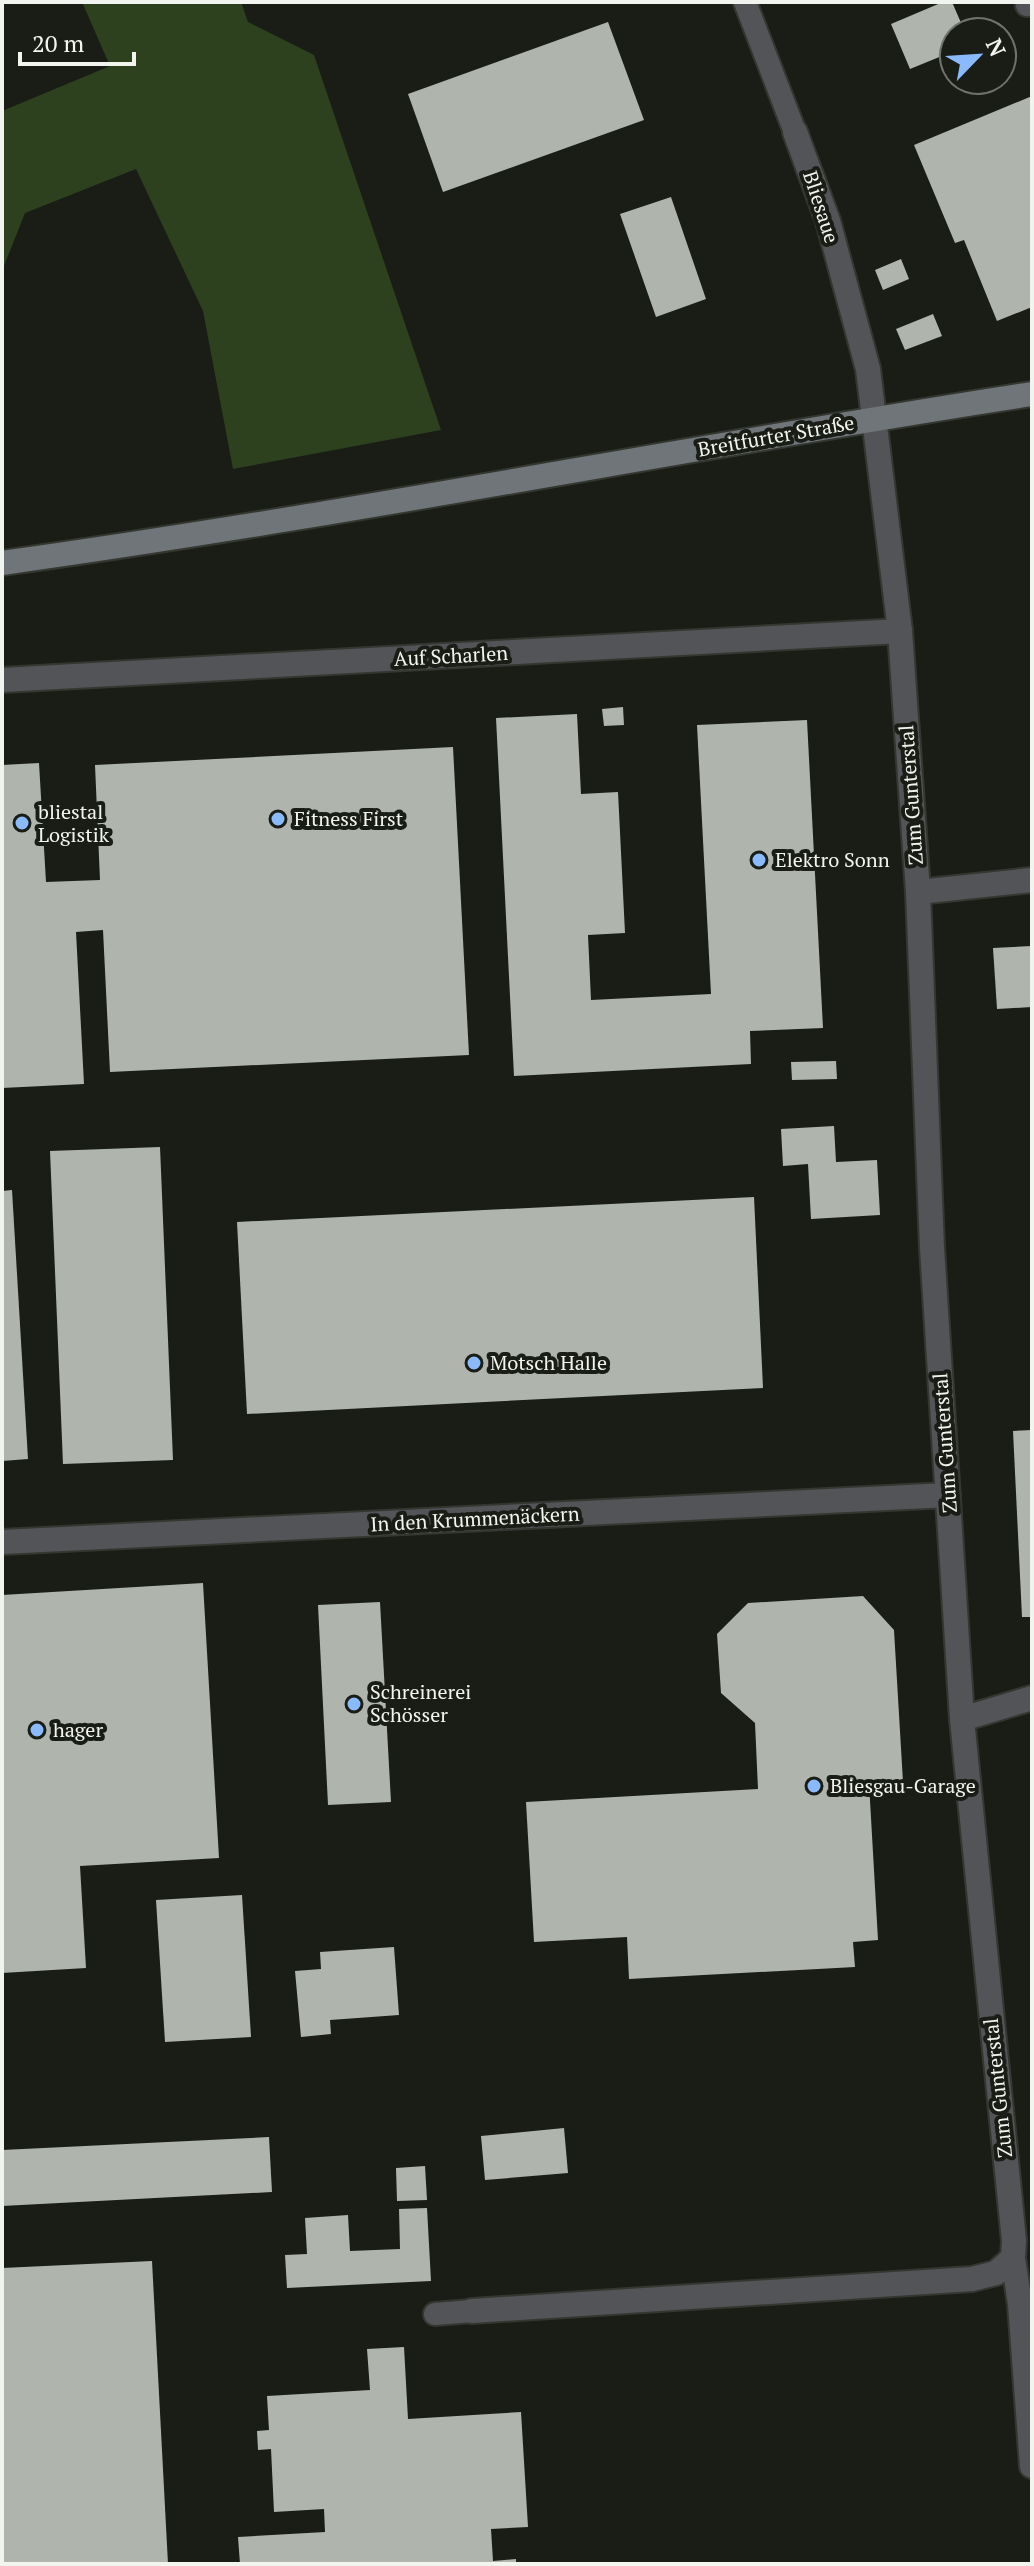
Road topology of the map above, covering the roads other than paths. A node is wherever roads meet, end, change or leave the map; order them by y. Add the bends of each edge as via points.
1 (745, 2) edge
2 (795, 132) joint
3 (1032, 394) edge
4 (872, 419) junction
5 (2, 563) edge
6 (900, 631) junction
7 (2, 680) edge
8 (1032, 880) edge
9 (918, 892) junction
10 (948, 1495) junction
11 (2, 1542) edge
12 (1032, 1698) edge
13 (962, 1719) junction
14 (1013, 2258) junction
15 (472, 2311) joint
16 (435, 2314) dead end
17 (1032, 2466) edge

1 - 2 lane, Bliesaue
2 - 4 street, Bliesaue via 828,221 865,355
3 - 4 main road, Breitfurter Straße
4 - 5 main road, Breitfurter Straße via 178,538
4 - 6 street, Zum Gunterstal
6 - 7 street, Auf Scharlen
6 - 9 street, Zum Gunterstal
8 - 9 street
9 - 10 street, Zum Gunterstal
10 - 11 street, In den Krummenäckern
10 - 13 street, Zum Gunterstal
12 - 13 street
13 - 14 street, Zum Gunterstal
14 - 15 street via 996,2273 972,2279
14 - 17 street, Zum Gunterstal
15 - 16 lane

